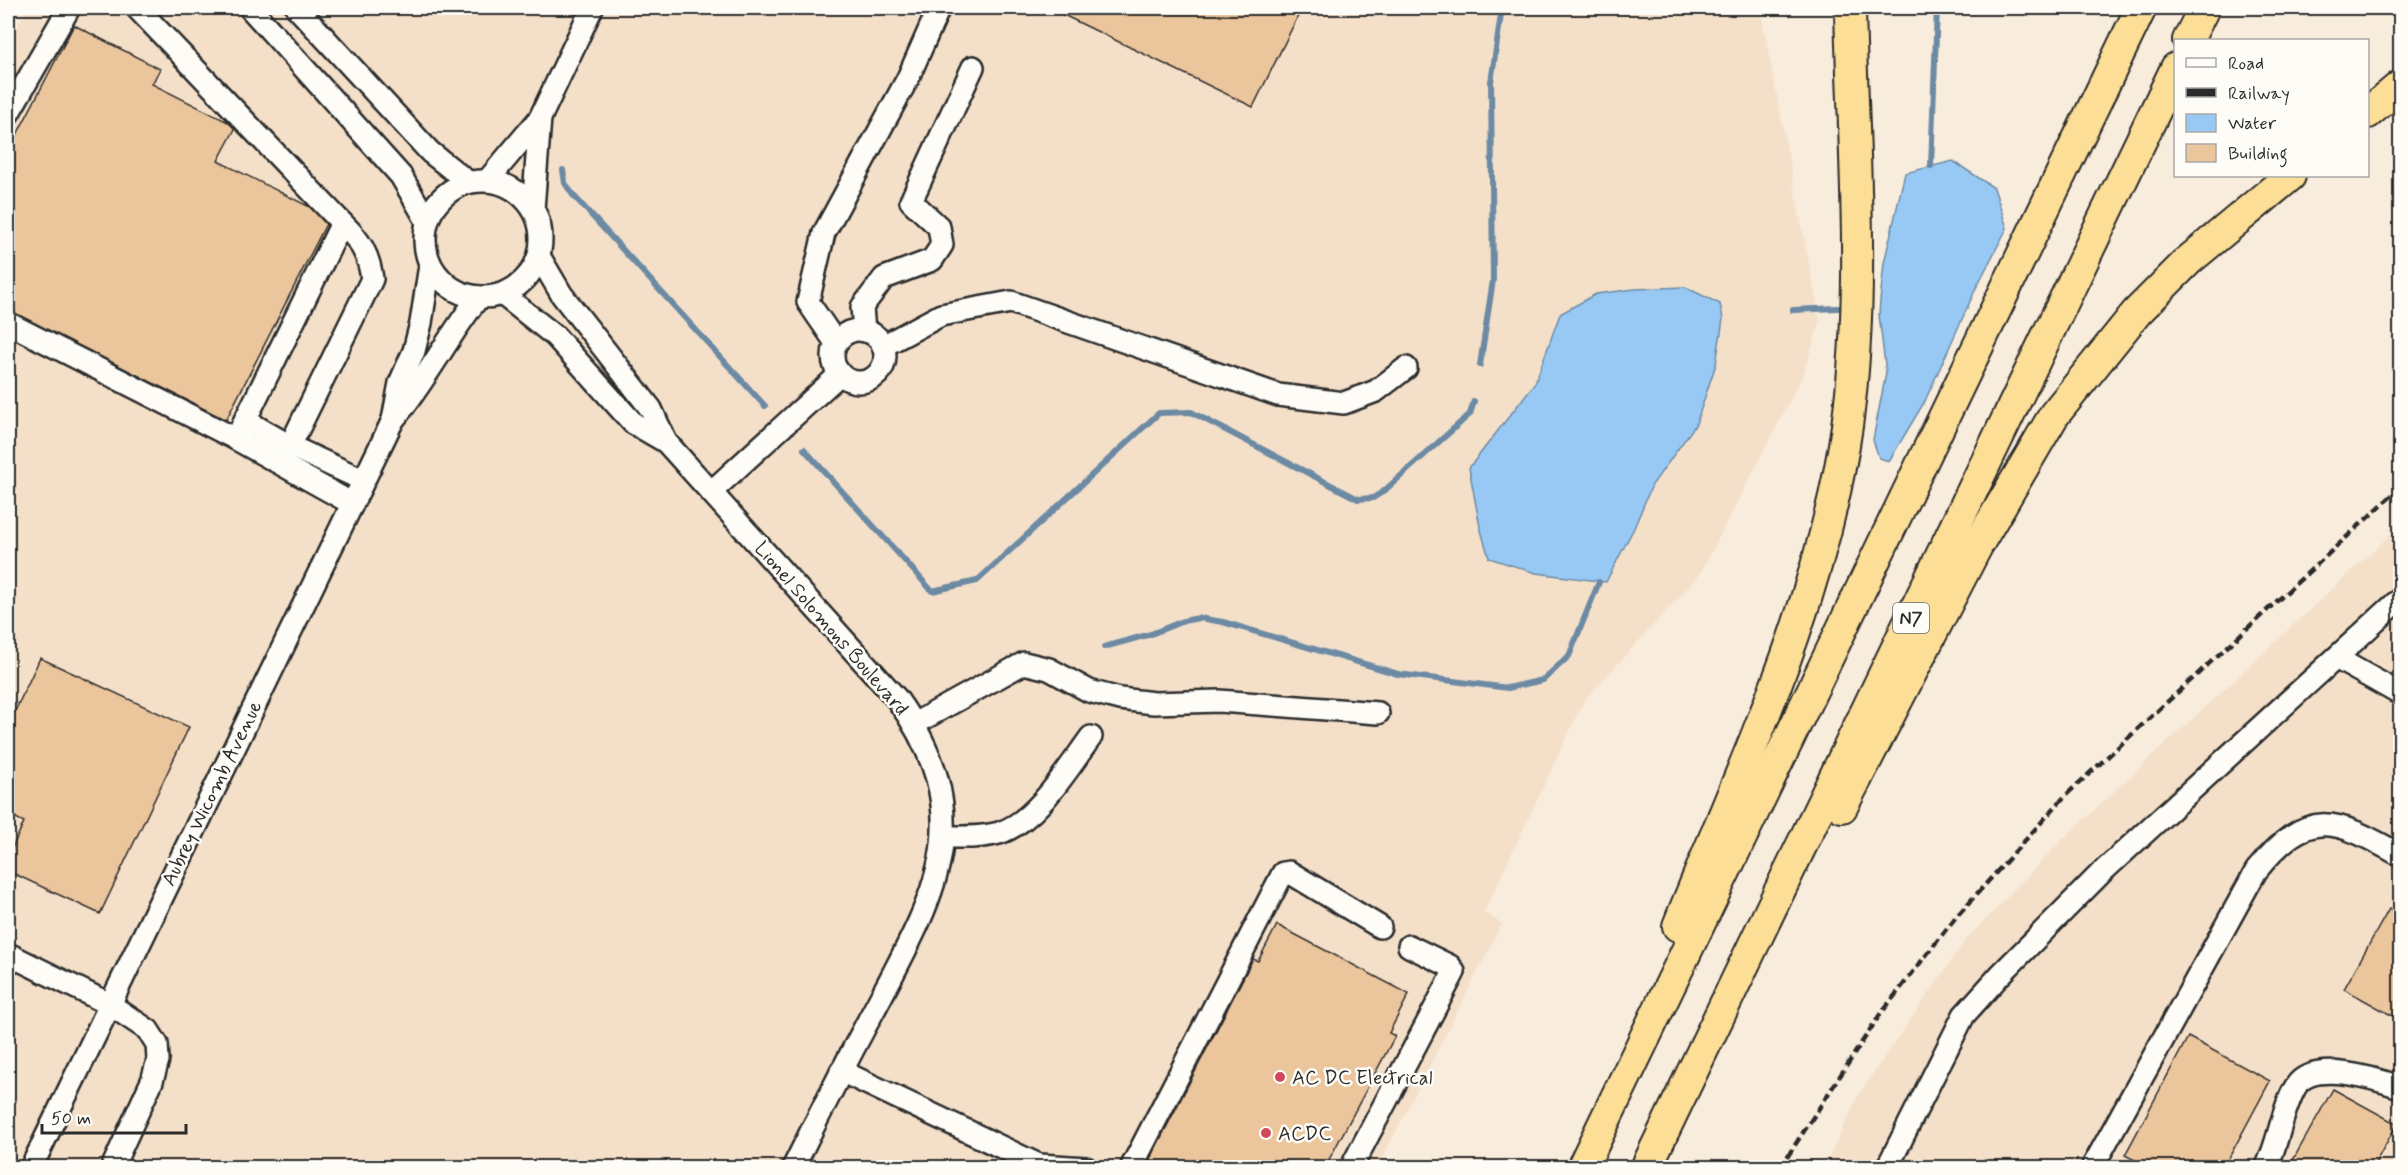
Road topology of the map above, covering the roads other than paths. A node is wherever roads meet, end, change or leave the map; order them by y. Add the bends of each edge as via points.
1 (69, 8) edge
2 (137, 8) edge
3 (250, 8) edge
4 (297, 8) edge
5 (592, 8) edge
6 (939, 8) edge
7 (1850, 8) edge
8 (2141, 8) edge
9 (2204, 8) edge
10 (2188, 39) edge
11 (973, 67) dead end
12 (2174, 70) edge
13 (2400, 86) edge
14 (2369, 111) edge
15 (8, 114) edge
16 (540, 118) junction
17 (2289, 177) edge
18 (478, 181) junction
19 (533, 209) junction
20 (427, 220) junction
21 (342, 223) junction
22 (538, 256) junction
23 (430, 266) junction
24 (502, 294) junction
25 (479, 297) junction
26 (8, 323) edge
27 (864, 331) junction
28 (836, 343) junction
29 (883, 346) junction
30 (1406, 369) dead end
31 (840, 374) junction
32 (245, 420) junction
33 (393, 420) junction
34 (236, 439) junction
35 (666, 442) junction
36 (290, 446) junction
37 (363, 480) junction
38 (711, 492) junction
39 (351, 503) junction
40 (2400, 599) edge
41 (2336, 658) junction
42 (2400, 694) edge
43 (1378, 713) dead end
44 (914, 724) junction
45 (1091, 737) dead end
46 (943, 837) junction
47 (2400, 855) edge
48 (1380, 927) dead end
49 (1409, 946) dead end
50 (8, 954) edge
51 (109, 1004) junction
52 (841, 1071) junction
53 (2400, 1087) edge
54 (1605, 1120) junction
55 (1893, 1165) edge
56 (1042, 1166) edge
57 (31, 1167) edge
58 (112, 1167) edge
59 (793, 1167) edge
60 (1086, 1167) edge
61 (1131, 1167) edge
62 (1351, 1167) edge
63 (1582, 1167) edge
64 (1646, 1167) edge
65 (1654, 1167) edge
66 (2092, 1167) edge
67 (2266, 1167) edge

1 - 15 street
2 - 21 street
3 - 20 street via 401,176
4 - 18 street via 430,152
5 - 16 street
6 - 28 street via 908,78 824,233 808,302
7 - 54 highway via 1857,322 1847,427 1837,482 1801,617 1659,973
8 - 54 highway
9 - 10 highway
11 - 27 street via 911,201 939,227 942,245 932,260 884,278 862,307
12 - 64 highway, N7
13 - 14 highway
16 - 18 street
16 - 19 street
17 - 65 highway via 2190,260 2137,312 2054,415 1976,548
18 - 19 street via 505,185
18 - 20 street via 451,189 436,203
19 - 22 street via 540,226 542,245
20 - 23 street via 424,240
21 - 32 street
21 - 36 street via 364,249 372,279
22 - 24 street via 526,278
22 - 35 street, Lionel Solomons Boulevard via 562,295 651,409
23 - 25 street via 454,290
23 - 33 street, Aubrey Wicomb Avenue via 421,323 400,383
24 - 25 street
24 - 35 street, Lionel Solomons Boulevard via 555,336 633,423
25 - 33 street, Aubrey Wicomb Avenue via 452,331 417,392
26 - 34 street
27 - 28 street via 848,333
27 - 29 street
28 - 31 street via 833,359
29 - 30 street via 941,315 1011,302 1278,395 1344,403 1376,391
29 - 31 street via 882,369 870,380 854,381
31 - 38 street
32 - 34 street
32 - 36 street
33 - 37 street, Aubrey Wicomb Avenue
34 - 39 street
35 - 38 street, Lionel Solomons Boulevard
36 - 37 street
37 - 39 street, Aubrey Wicomb Avenue
38 - 44 street, Lionel Solomons Boulevard via 897,699
39 - 51 street, Aubrey Wicomb Avenue
40 - 41 street
41 - 42 street
41 - 55 street via 2100,873 1964,1015
43 - 44 street via 1219,700 1154,703 1120,699 1089,691 1049,669 1024,663
44 - 46 street, Lionel Solomons Boulevard via 934,766
45 - 46 street via 1054,787 1012,826 993,834
46 - 52 street, Lionel Solomons Boulevard via 931,898
47 - 66 street via 2361,833 2332,824 2306,826 2273,850 2256,871
48 - 61 street via 1289,872 1283,873
49 - 62 street via 1450,966 1454,972
50 - 51 street
51 - 57 street, Aubrey Wicomb Avenue
51 - 58 street via 148,1030 157,1044 158,1060
52 - 56 street
52 - 59 street, Lionel Solomons Boulevard
53 - 67 street via 2343,1073 2305,1077 2293,1094 2276,1149
54 - 63 highway
56 - 60 street

